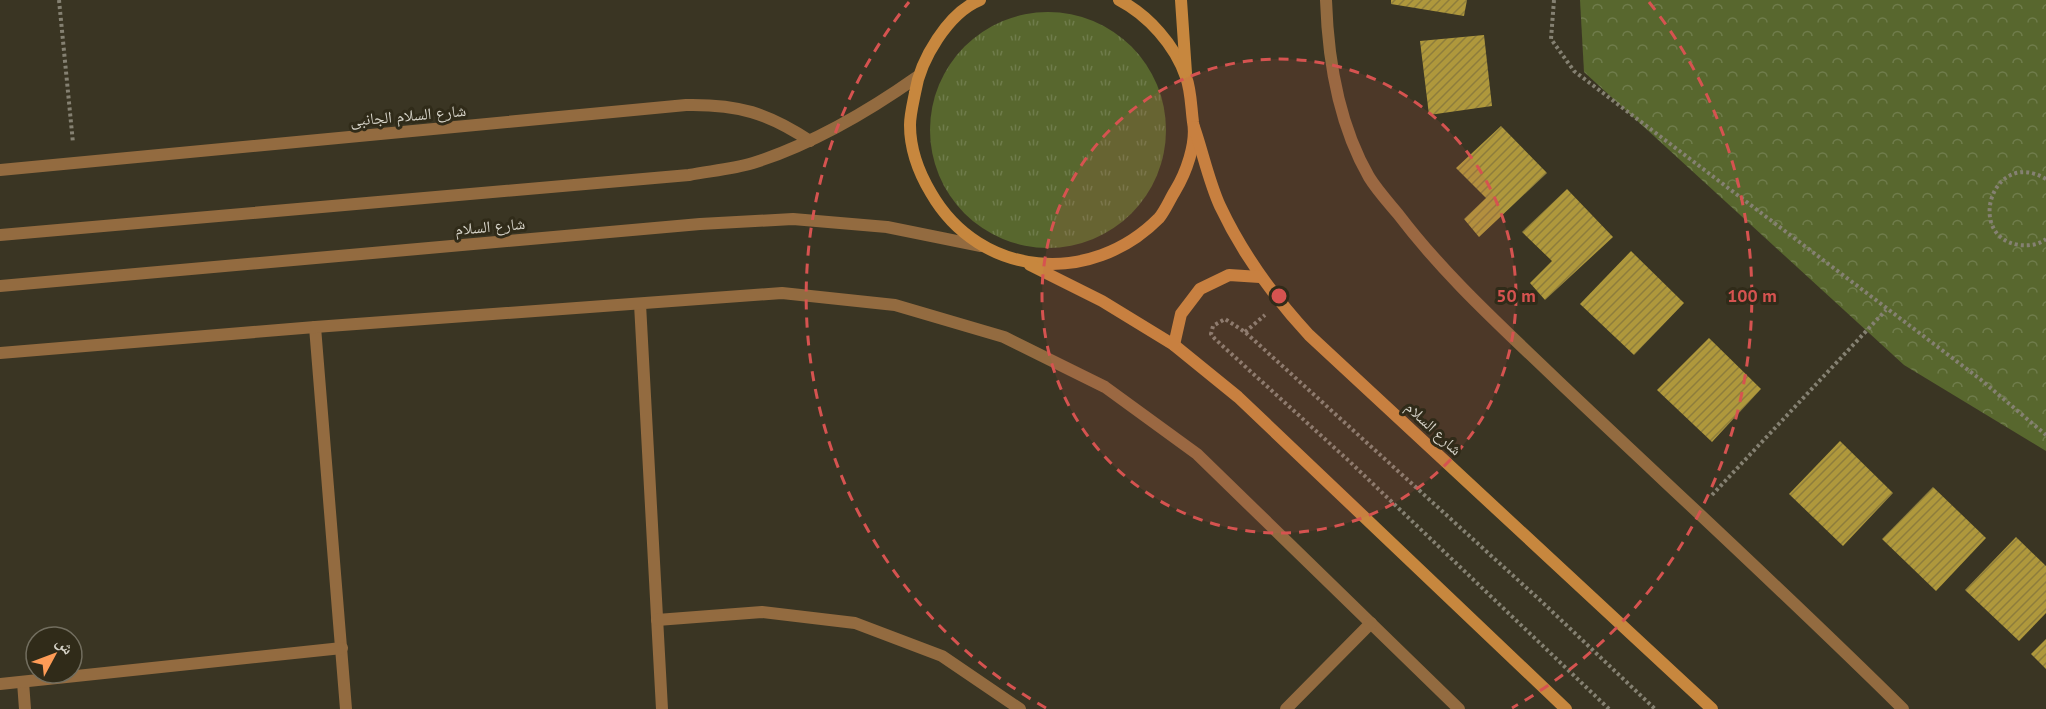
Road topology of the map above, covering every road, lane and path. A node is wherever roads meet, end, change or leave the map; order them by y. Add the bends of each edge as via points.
1 (59, 0) edge
2 (1119, 0) edge
3 (1181, 0) edge
4 (1326, 0) edge
5 (1554, 0) edge
6 (974, 2) edge
7 (917, 77) junction
8 (1186, 77) junction
9 (1194, 127) junction
10 (810, 141) junction
11 (75, 163) junction
12 (0, 170) edge
13 (2046, 179) edge
14 (0, 235) edge
15 (2046, 239) edge
16 (981, 246) junction
17 (1027, 264) junction
18 (1260, 277) junction
19 (0, 286) edge
20 (640, 304) junction
21 (1886, 310) junction
22 (315, 327) junction
23 (1174, 345) junction
24 (0, 353) edge
25 (2046, 435) edge
26 (1696, 512) junction
27 (657, 620) junction
28 (1371, 623) junction
29 (342, 648) junction
30 (22, 682) junction
31 (0, 684) edge
32 (25, 709) edge
33 (346, 709) edge
34 (662, 709) edge
35 (1020, 709) edge
36 (1287, 709) edge
37 (1459, 709) edge
38 (1566, 709) edge
39 (1610, 709) edge
40 (1655, 709) edge
41 (1712, 709) edge
42 (1903, 709) edge

1 - 11 path
2 - 8 street via 1135,8 1166,39
3 - 8 street
4 - 26 street via 1327,45 1341,113 1369,177 1457,284
5 - 21 path via 1551,39 1574,71
6 - 7 street via 935,41
7 - 10 street, شارع السلام via 867,113
7 - 16 street via 910,125 919,173 943,215
8 - 9 street
9 - 17 street via 1185,175 1160,217 1122,248 1076,264
9 - 18 street, شارع السلام via 1220,205
10 - 11 street, شارع السلام الجانبى via 782,122 752,110 719,104
10 - 14 street, شارع السلام via 751,164 689,175
11 - 12 street, شارع السلام الجانبى
13 - 15 path via 2024,172 2010,176 1998,184 1989,211 1992,225 2013,244 2027,246
16 - 17 street
16 - 19 street, شارع السلام via 887,227 793,219
17 - 23 street via 1102,301
18 - 23 street via 1229,275 1200,289 1181,314
18 - 41 street, شارع السلام via 1309,335
20 - 22 street
20 - 27 street
20 - 28 street via 782,293 895,305 1004,337 1105,387 1197,454
21 - 25 path via 1980,379
21 - 26 path
22 - 24 street
22 - 29 street
23 - 38 street via 1238,397
26 - 42 street via 1819,624
27 - 34 street
27 - 35 street via 762,612 855,623 942,656
28 - 36 street
28 - 37 street
29 - 30 street
29 - 33 street
30 - 31 street
30 - 32 street
39 - 40 path via 1215,339 1211,334 1218,321 1225,319 1245,332

